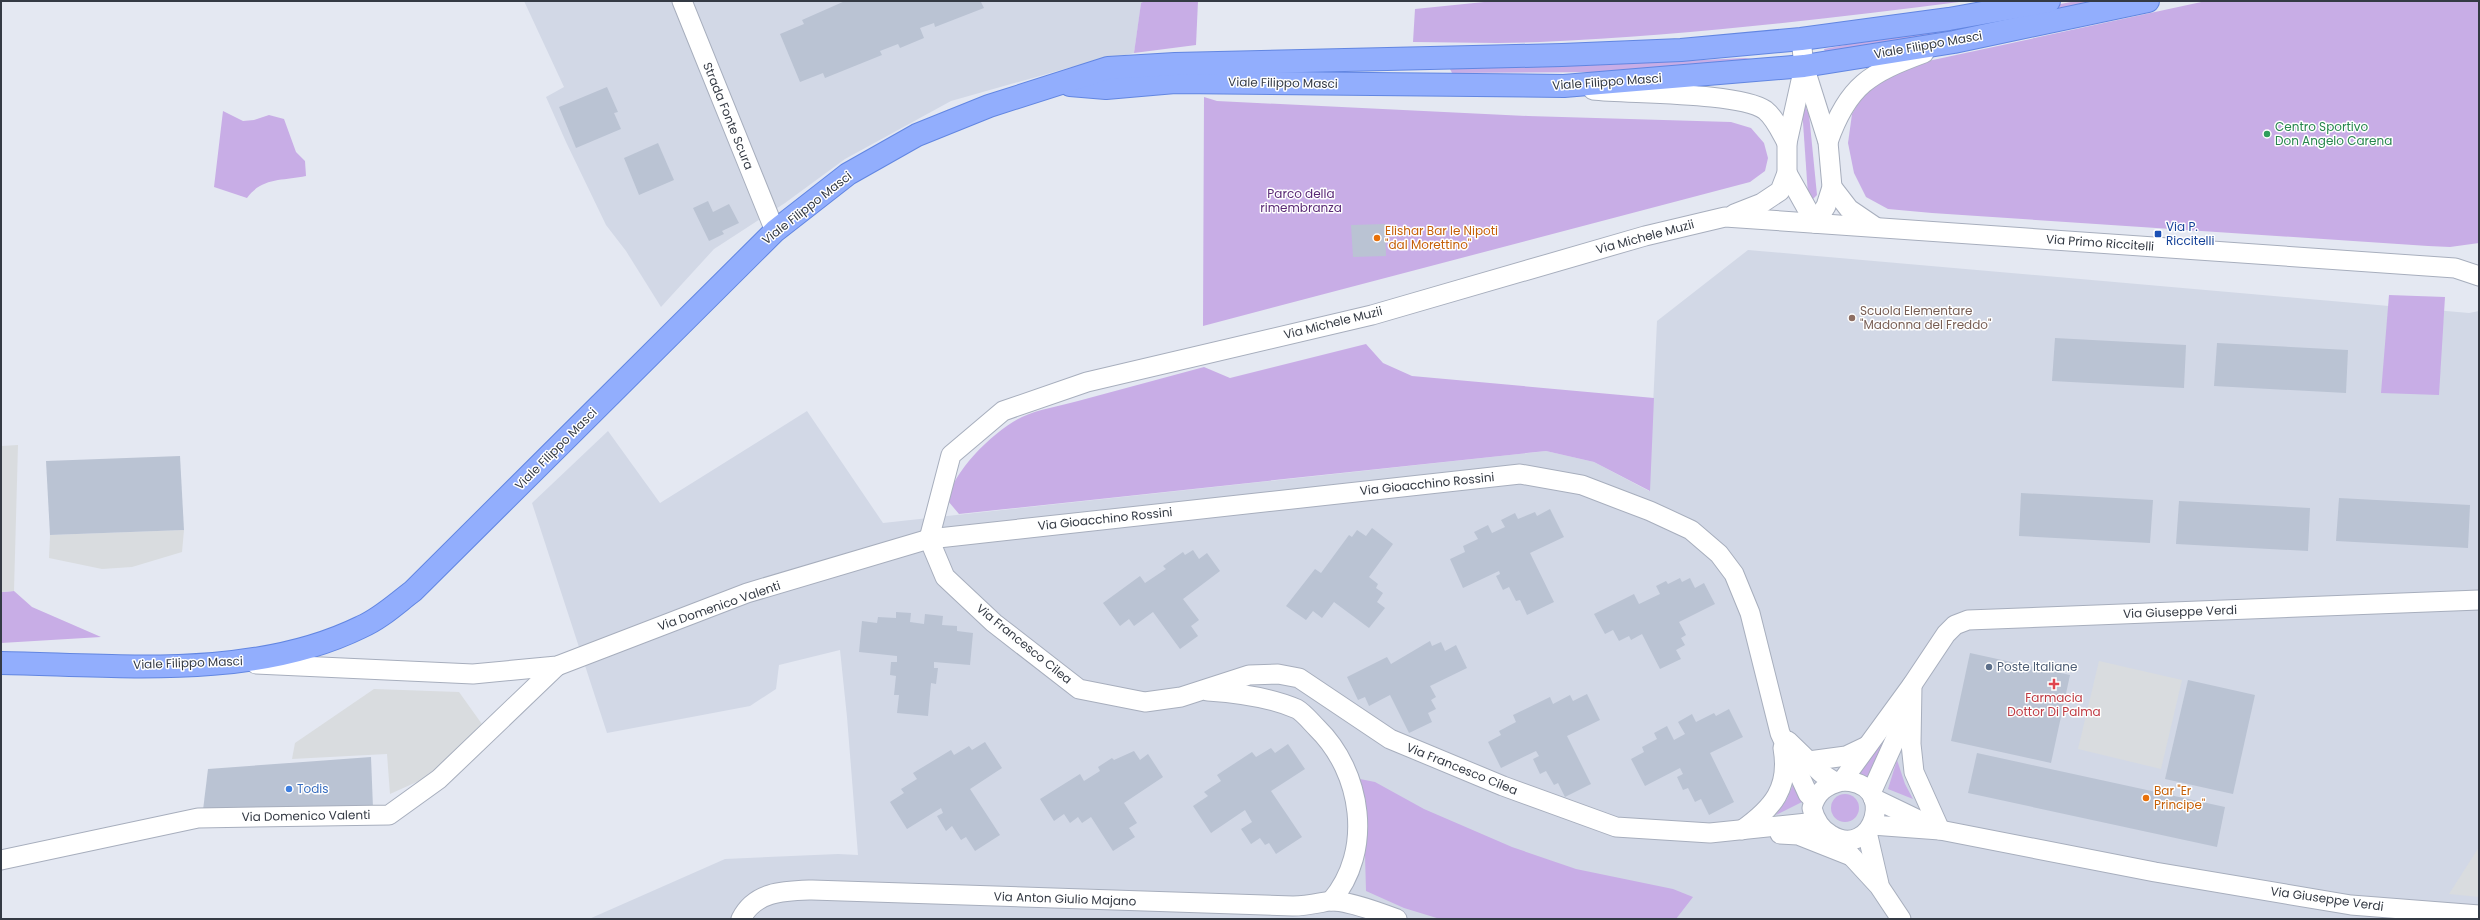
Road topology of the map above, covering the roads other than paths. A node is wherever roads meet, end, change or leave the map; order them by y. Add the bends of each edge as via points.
1 (682, 1) edge
2 (2049, 1) edge
3 (2148, 1) edge
4 (1801, 39) junction
5 (1954, 42) junction
6 (1804, 66) junction
7 (1059, 85) junction
8 (1564, 86) junction
9 (1828, 142) junction
10 (1787, 143) junction
11 (1788, 173) junction
12 (1832, 187) junction
13 (1725, 217) junction
14 (1814, 223) junction
15 (1877, 228) junction
16 (775, 231) junction
17 (2479, 276) edge
18 (929, 539) junction
19 (2479, 600) edge
20 (1, 663) edge
21 (241, 663) junction
22 (558, 666) junction
23 (1912, 685) junction
24 (1199, 690) junction
25 (1780, 733) junction
26 (1869, 746) junction
27 (1809, 762) junction
28 (1838, 781) junction
29 (1872, 795) junction
30 (1815, 810) junction
31 (1869, 828) junction
32 (1940, 830) junction
33 (1741, 831) junction
34 (1834, 837) junction
35 (1851, 856) junction
36 (1, 860) edge
37 (1879, 886) junction
38 (1331, 901) junction
39 (2479, 915) edge
40 (741, 919) edge
41 (1397, 919) edge
42 (1902, 919) edge

1 - 16 street, Strada Fonte Scura
2 - 4 main road, Viale Filippo Masci via 1949,19
3 - 5 main road, Viale Filippo Masci
4 - 6 street
4 - 7 main road, Viale Filippo Masci via 1681,50 1570,55 1174,64 1108,68
5 - 6 main road, Viale Filippo Masci
5 - 9 street via 1882,69 1856,90 1837,116
6 - 8 main road, Viale Filippo Masci
6 - 9 street
6 - 10 street
7 - 8 main road, Viale Filippo Masci via 1106,88 1174,82
7 - 16 main road, Viale Filippo Masci via 989,106 917,135 848,174
8 - 10 street via 1623,93 1717,98 1755,106 1772,118
9 - 12 street
10 - 11 street
11 - 13 street via 1780,191 1762,203
11 - 14 street
12 - 14 street via 1826,206
12 - 15 street via 1849,210
13 - 14 street, Via Michele Muzii
13 - 18 street, Via Michele Muzii via 1646,236 1372,315 1087,382 1003,411 951,455
14 - 15 street, Via Primo Riccitelli
15 - 17 street, Via Primo Riccitelli via 2455,268
16 - 21 main road, Viale Filippo Masci via 414,591 362,627 308,649
18 - 22 street, Via Domenico Valenti via 747,593
18 - 24 street, Via Francesco Cilea via 946,577 994,623 1079,689 1145,702
18 - 25 street, Via Gioacchino Rossini via 1520,474 1582,485 1691,530 1719,554 1734,574 1750,613
19 - 23 street, Via Giuseppe Verdi via 1968,620 1955,625 1946,634
20 - 21 main road, Viale Filippo Masci
21 - 22 street, Via Domenico Valenti via 473,674
22 - 36 street, Via Domenico Valenti via 439,778 389,815 198,818
23 - 26 street, Via Giuseppe Verdi
23 - 29 street, Via Giuseppe Verdi via 1895,740
23 - 32 street via 1911,744 1914,772
24 - 33 street, Via Francesco Cilea via 1249,675 1278,674 1299,678 1390,739 1502,786 1616,828 1679,832
24 - 38 street, Via Francesco Cilea via 1240,694 1298,710 1327,738 1347,771 1353,791 1358,844 1349,875
25 - 27 street
25 - 30 street, Via Gioacchino Rossini
25 - 33 street via 1785,760 1779,793 1765,814
26 - 27 street via 1846,756
26 - 28 street, Via Giuseppe Verdi
27 - 28 street
28 - 29 street via 1856,782
28 - 30 street via 1820,792
29 - 31 street via 1876,810
29 - 32 street, Via Giuseppe Verdi
30 - 33 street, Via Francesco Cilea
30 - 34 street
31 - 32 street, Via Giuseppe Verdi
31 - 34 street via 1850,839
31 - 37 street
32 - 39 street, Via Giuseppe Verdi via 2155,872 2351,905
33 - 35 street, Via Francesco Cilea via 1798,835
34 - 35 street
35 - 37 street
37 - 42 street
38 - 40 street, Via Anton Giulio Majano via 1313,906 1293,906 780,891 754,902
38 - 41 street, Via Anton Giulio Majano via 1368,908

